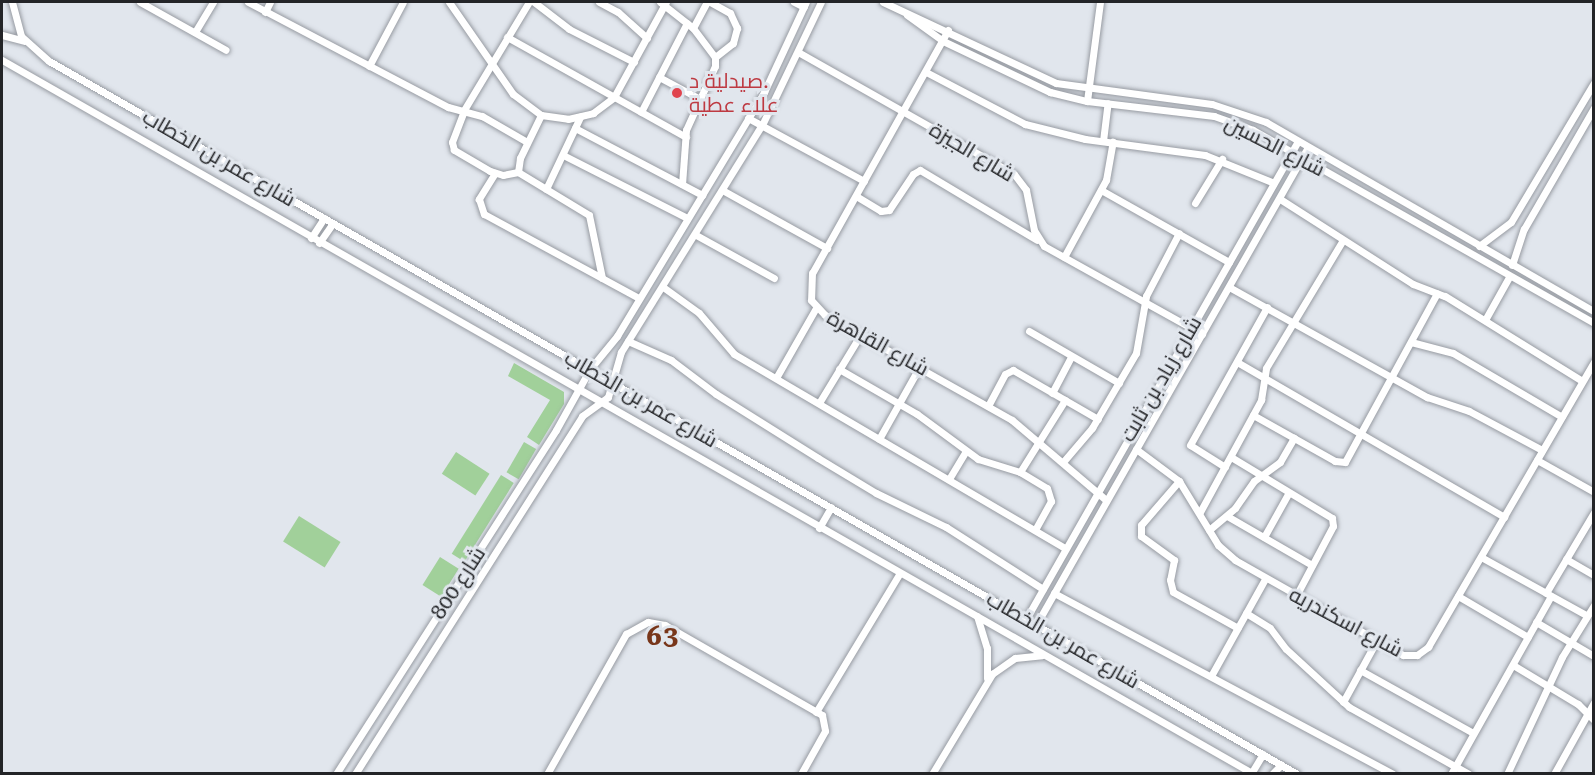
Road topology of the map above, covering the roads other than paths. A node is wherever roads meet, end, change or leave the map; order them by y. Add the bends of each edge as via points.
1 (12, 2) edge
2 (140, 2) edge
3 (213, 2) edge
4 (248, 2) edge
5 (270, 2) edge
6 (403, 2) edge
7 (449, 2) edge
8 (529, 2) edge
9 (534, 2) edge
10 (599, 2) edge
11 (663, 2) edge
12 (708, 2) edge
13 (794, 2) edge
14 (821, 2) edge
15 (883, 2) edge
16 (1100, 2) edge
17 (805, 4) edge
18 (265, 12) junction
19 (905, 13) junction
20 (690, 26) junction
21 (948, 30) junction
22 (195, 32) junction
23 (2, 35) edge
24 (507, 37) junction
25 (646, 38) junction
26 (24, 41) junction
27 (943, 41) junction
28 (226, 50) dead end
29 (798, 52) junction
30 (715, 57) junction
31 (2, 60) edge
32 (634, 62) junction
33 (491, 63) junction
34 (369, 66) junction
35 (926, 72) junction
36 (659, 77) junction
37 (1593, 85) edge
38 (1089, 88) junction
39 (614, 97) junction
40 (700, 99) junction
41 (1087, 101) junction
42 (1108, 103) junction
43 (1593, 108) edge
44 (464, 110) junction
45 (904, 111) junction
46 (641, 112) junction
47 (541, 115) junction
48 (580, 117) junction
49 (748, 118) junction
50 (762, 125) junction
51 (575, 128) junction
52 (686, 137) junction
53 (1103, 141) junction
54 (1298, 141) junction
55 (527, 142) junction
56 (1113, 142) junction
57 (1308, 147) junction
58 (1292, 152) junction
59 (562, 154) junction
60 (1302, 158) junction
61 (1222, 159) junction
62 (518, 172) junction
63 (495, 173) junction
64 (864, 181) junction
65 (1274, 183) junction
66 (682, 184) junction
67 (546, 189) junction
68 (1101, 189) junction
69 (724, 191) junction
70 (702, 195) junction
71 (856, 196) junction
72 (1280, 199) junction
73 (1195, 203) dead end
74 (324, 218) junction
75 (687, 218) junction
76 (333, 223) junction
77 (1179, 233) junction
78 (696, 235) junction
79 (310, 238) junction
80 (1343, 240) junction
81 (1040, 241) junction
82 (320, 243) junction
83 (1479, 246) junction
84 (827, 248) junction
85 (1064, 257) junction
86 (1228, 262) junction
87 (1512, 265) junction
88 (1509, 277) junction
89 (602, 278) junction
90 (774, 278) dead end
91 (663, 287) junction
92 (1229, 287) junction
93 (1437, 293) junction
94 (639, 298) junction
95 (1144, 302) junction
96 (1267, 307) junction
97 (816, 308) junction
98 (1593, 311) edge
99 (1485, 320) junction
100 (1293, 322) junction
101 (1593, 323) edge
102 (1190, 327) junction
103 (1029, 331) dead end
104 (861, 334) junction
105 (1202, 334) junction
106 (628, 341) junction
107 (613, 342) junction
108 (1411, 342) junction
109 (624, 348) junction
110 (1071, 357) junction
111 (1237, 362) junction
112 (1593, 362) edge
113 (920, 366) junction
114 (590, 369) junction
115 (839, 369) junction
116 (1392, 377) junction
117 (776, 378) junction
118 (1264, 378) junction
119 (1582, 381) junction
120 (612, 382) junction
121 (1119, 383) junction
122 (578, 391) junction
123 (1052, 393) junction
124 (1065, 400) junction
125 (819, 403) junction
126 (900, 403) junction
127 (600, 404) junction
128 (988, 405) junction
129 (1253, 415) junction
130 (1562, 417) junction
131 (1098, 419) junction
132 (1362, 435) junction
133 (1294, 438) junction
134 (879, 439) junction
135 (1039, 441) junction
136 (1136, 450) junction
137 (1542, 450) junction
138 (965, 452) junction
139 (1230, 457) junction
140 (1537, 460) junction
141 (1063, 462) junction
142 (1225, 467) junction
143 (1020, 472) junction
144 (1261, 475) junction
145 (948, 479) junction
146 (1179, 481) junction
147 (1097, 491) junction
148 (1289, 492) junction
149 (1593, 492) edge
150 (1107, 500) junction
151 (831, 507) junction
152 (1200, 512) junction
153 (1593, 515) edge
154 (1227, 516) junction
155 (1504, 517) junction
156 (819, 528) junction
157 (1035, 530) junction
158 (1209, 530) junction
159 (1264, 537) junction
160 (1065, 548) junction
161 (1480, 557) junction
162 (1566, 559) junction
163 (1312, 565) junction
164 (900, 573) junction
165 (1593, 575) edge
166 (1265, 579) junction
167 (1043, 589) junction
168 (1054, 593) junction
169 (1549, 595) junction
170 (1296, 596) junction
171 (1458, 596) junction
172 (1593, 605) edge
173 (1246, 613) junction
174 (1586, 615) junction
175 (976, 616) junction
176 (1026, 619) junction
177 (1536, 622) junction
178 (1036, 625) junction
179 (1238, 628) junction
180 (1528, 637) junction
181 (1377, 640) junction
182 (1570, 642) junction
183 (1045, 655) junction
184 (1593, 656) edge
185 (1513, 665) junction
186 (1360, 670) junction
187 (1211, 676) junction
188 (987, 680) junction
189 (1548, 686) junction
190 (1343, 702) junction
191 (1593, 702) edge
192 (816, 712) junction
193 (1587, 714) junction
194 (1593, 720) edge
195 (1473, 733) junction
196 (1263, 754) junction
197 (1281, 765) junction
198 (1455, 766) junction
199 (1253, 773) edge
200 (336, 774) edge
201 (355, 774) edge
202 (547, 774) edge
203 (801, 774) edge
204 (932, 774) edge
205 (1272, 774) edge
206 (1297, 774) edge
207 (1393, 774) edge
208 (1451, 774) edge
209 (1468, 774) edge
210 (1507, 774) edge
211 (1554, 774) edge

1 - 26 street
2 - 22 street
3 - 22 street
4 - 18 street
5 - 18 street
6 - 34 street
7 - 33 street
8 - 24 street
9 - 32 street via 569,29
10 - 25 street via 618,12
11 - 20 street
11 - 25 street
12 - 20 street
12 - 30 street via 730,13 737,28 733,43
13 - 17 street
14 - 29 street
15 - 19 street, شارع الحسين
16 - 38 street
17 - 49 street, شارع 800
18 - 34 street
19 - 21 street, شارع الحسين
19 - 27 street, شارع الحسين
20 - 30 street
20 - 36 street
21 - 27 street, شارع القاهرة
21 - 38 street, شارع الحسين via 1041,76
22 - 28 street
23 - 26 street
24 - 33 street
24 - 39 street
25 - 32 street
26 - 74 street, شارع عمر بن الخطاب via 49,61
27 - 35 street, شارع القاهرة
27 - 41 street, شارع الحسين via 1032,85
29 - 45 street, شارع الجيزة
29 - 50 street
30 - 40 street via 715,66
31 - 79 street, شارع عمر بن الخطاب
32 - 39 street
33 - 44 street
33 - 47 street via 513,94
34 - 44 street via 448,107
35 - 45 street, شارع القاهرة
35 - 53 street via 1025,124
36 - 40 street
36 - 46 street
37 - 83 street via 1511,222
38 - 41 street
38 - 54 street, شارع الحسين via 1212,104 1257,118
39 - 46 street
39 - 48 street via 606,106
40 - 52 street
41 - 42 street, شارع الحسين
42 - 53 street
42 - 58 street, شارع الحسين via 1214,116 1253,130
43 - 87 street via 1524,229
44 - 55 street
44 - 63 street via 452,146
45 - 64 street, شارع القاهرة
45 - 81 street, شارع الجيزة via 1014,174 1026,190
46 - 52 street
47 - 48 street
47 - 55 street
48 - 51 street
49 - 50 street
49 - 70 street, شارع 800
50 - 64 street
50 - 69 street
51 - 59 street
51 - 66 street
52 - 66 street
53 - 56 street
54 - 57 street, شارع الحسين
54 - 58 street, شارع زياد بن ثابت
55 - 62 street
56 - 61 street
56 - 68 street via 1109,170
57 - 60 street, شارع زياد بن ثابت
57 - 83 street, شارع الحسين
58 - 60 street, شارع الحسين
58 - 65 street, شارع زياد بن ثابت
59 - 67 street
59 - 75 street
60 - 72 street, شارع زياد بن ثابت
60 - 88 street, شارع الحسين
61 - 65 street
61 - 73 street
62 - 63 street
62 - 67 street
63 - 89 street via 479,199 483,214
64 - 71 street, شارع القاهرة
65 - 86 street, شارع زياد بن ثابت
66 - 70 street
67 - 89 street via 589,215
68 - 77 street
68 - 85 street
69 - 78 street
69 - 84 street
70 - 75 street, شارع 800
71 - 81 street via 881,211 890,210 913,174 920,170
71 - 84 street, شارع القاهرة
72 - 80 street
72 - 92 street, شارع زياد بن ثابت
74 - 76 street, شارع عمر بن الخطاب
74 - 79 street
75 - 94 street, شارع 800
76 - 82 street
76 - 114 street, شارع عمر بن الخطاب
77 - 86 street
77 - 95 street
78 - 90 street
78 - 91 street
79 - 82 street, شارع عمر بن الخطاب
80 - 93 street via 1413,284
80 - 100 street
81 - 85 street
82 - 122 street, شارع عمر بن الخطاب
83 - 87 street, شارع الحسين
84 - 97 street, شارع القاهرة via 809,282
85 - 95 street
86 - 102 street, شارع زياد بن ثابت
87 - 98 street, شارع الحسين
88 - 99 street
88 - 101 street, شارع الحسين
89 - 94 street
91 - 106 street
91 - 117 street via 710,323 731,352
92 - 96 street
92 - 105 street, شارع زياد بن ثابت
93 - 99 street
93 - 108 street
94 - 107 street, شارع 800
95 - 102 street
95 - 121 street via 1139,346
96 - 100 street
96 - 111 street
97 - 104 street, شارع القاهرة
97 - 117 street
99 - 119 street
100 - 116 street
100 - 118 street
102 - 105 street
102 - 147 street, شارع زياد بن ثابت
103 - 110 street
104 - 113 street, شارع القاهرة
104 - 115 street
105 - 136 street, شارع زياد بن ثابت
106 - 109 street
106 - 167 street via 670,360 716,394 876,493 946,527
107 - 109 street
107 - 114 street, شارع 800
108 - 116 street
108 - 130 street via 1452,353
109 - 120 street
110 - 121 street
110 - 123 street
111 - 118 street
111 - 142 street via 1190,445
112 - 119 street, شارع اسكندريه
113 - 126 street
113 - 128 street, شارع القاهرة
114 - 120 street, شارع عمر بن الخطاب
114 - 122 street, شارع 800
115 - 125 street
115 - 126 street
116 - 132 street
116 - 137 street via 1427,397 1469,411
117 - 125 street
118 - 129 street via 1264,393
118 - 132 street
119 - 130 street, شارع اسكندريه
120 - 127 street via 610,393
120 - 151 street, شارع عمر بن الخطاب
121 - 131 street
122 - 127 street, شارع عمر بن الخطاب
122 - 200 street, شارع 800
123 - 124 street
123 - 128 street via 1008,371
124 - 131 street
124 - 135 street
125 - 134 street
126 - 134 street
126 - 138 street
127 - 156 street, شارع عمر بن الخطاب
127 - 201 street, شارع 800 via 582,416
128 - 135 street, شارع القاهرة
129 - 133 street
129 - 139 street
130 - 137 street, شارع اسكندريه
131 - 141 street
132 - 133 street via 1349,459 1340,462
132 - 155 street
133 - 144 street via 1280,462
134 - 145 street
135 - 141 street, شارع القاهرة
135 - 143 street
136 - 146 street, شارع اسكندريه
136 - 150 street, شارع زياد بن ثابت
137 - 140 street, شارع اسكندريه
138 - 143 street
138 - 145 street
139 - 142 street
139 - 144 street
140 - 149 street
140 - 155 street, شارع اسكندريه
141 - 147 street, شارع القاهرة
142 - 152 street
143 - 157 street via 1047,488 1052,496
144 - 148 street
144 - 154 street
145 - 157 street
146 - 152 street, شارع اسكندريه
146 - 179 street via 1141,525 1141,536 1174,560 1170,580 1173,592
147 - 150 street, شارع القاهرة
147 - 160 street, شارع زياد بن ثابت
148 - 159 street
148 - 163 street via 1329,515 1334,522
150 - 168 street, شارع زياد بن ثابت
151 - 156 street
151 - 176 street, شارع عمر بن الخطاب
152 - 158 street, شارع اسكندريه
153 - 162 street
154 - 158 street
154 - 159 street
155 - 161 street, شارع اسكندريه
156 - 164 street, شارع عمر بن الخطاب
157 - 160 street
158 - 166 street, شارع اسكندريه via 1226,553
159 - 163 street
160 - 167 street, شارع زياد بن ثابت
161 - 169 street
161 - 171 street, شارع اسكندريه
162 - 165 street
162 - 169 street
163 - 170 street
164 - 175 street, شارع عمر بن الخطاب
164 - 192 street
166 - 170 street, شارع اسكندريه
166 - 173 street
167 - 176 street, شارع زياد بن ثابت
168 - 178 street, شارع زياد بن ثابت
168 - 187 street
169 - 174 street
169 - 177 street
170 - 181 street, شارع اسكندريه
171 - 180 street
171 - 181 street, شارع اسكندريه via 1423,652 1403,655
172 - 174 street
173 - 179 street
173 - 190 street via 1270,628 1286,649
174 - 182 street
175 - 183 street, شارع عمر بن الخطاب
175 - 188 street via 987,648
176 - 178 street, شارع عمر بن الخطاب
177 - 180 street
177 - 182 street
178 - 196 street, شارع عمر بن الخطاب
179 - 187 street
180 - 185 street
181 - 186 street
182 - 184 street
182 - 189 street
183 - 188 street via 1015,658
183 - 199 street, شارع عمر بن الخطاب
185 - 189 street
185 - 195 street
186 - 190 street
186 - 195 street
187 - 207 street
188 - 204 street
189 - 193 street
189 - 210 street
190 - 198 street
191 - 193 street
192 - 202 street via 665,625 648,622 626,634
192 - 203 street via 824,718 825,731
193 - 194 street
193 - 211 street
195 - 198 street
196 - 197 street, شارع عمر بن الخطاب
196 - 199 street
197 - 205 street
197 - 206 street, شارع عمر بن الخطاب
198 - 208 street
198 - 209 street

